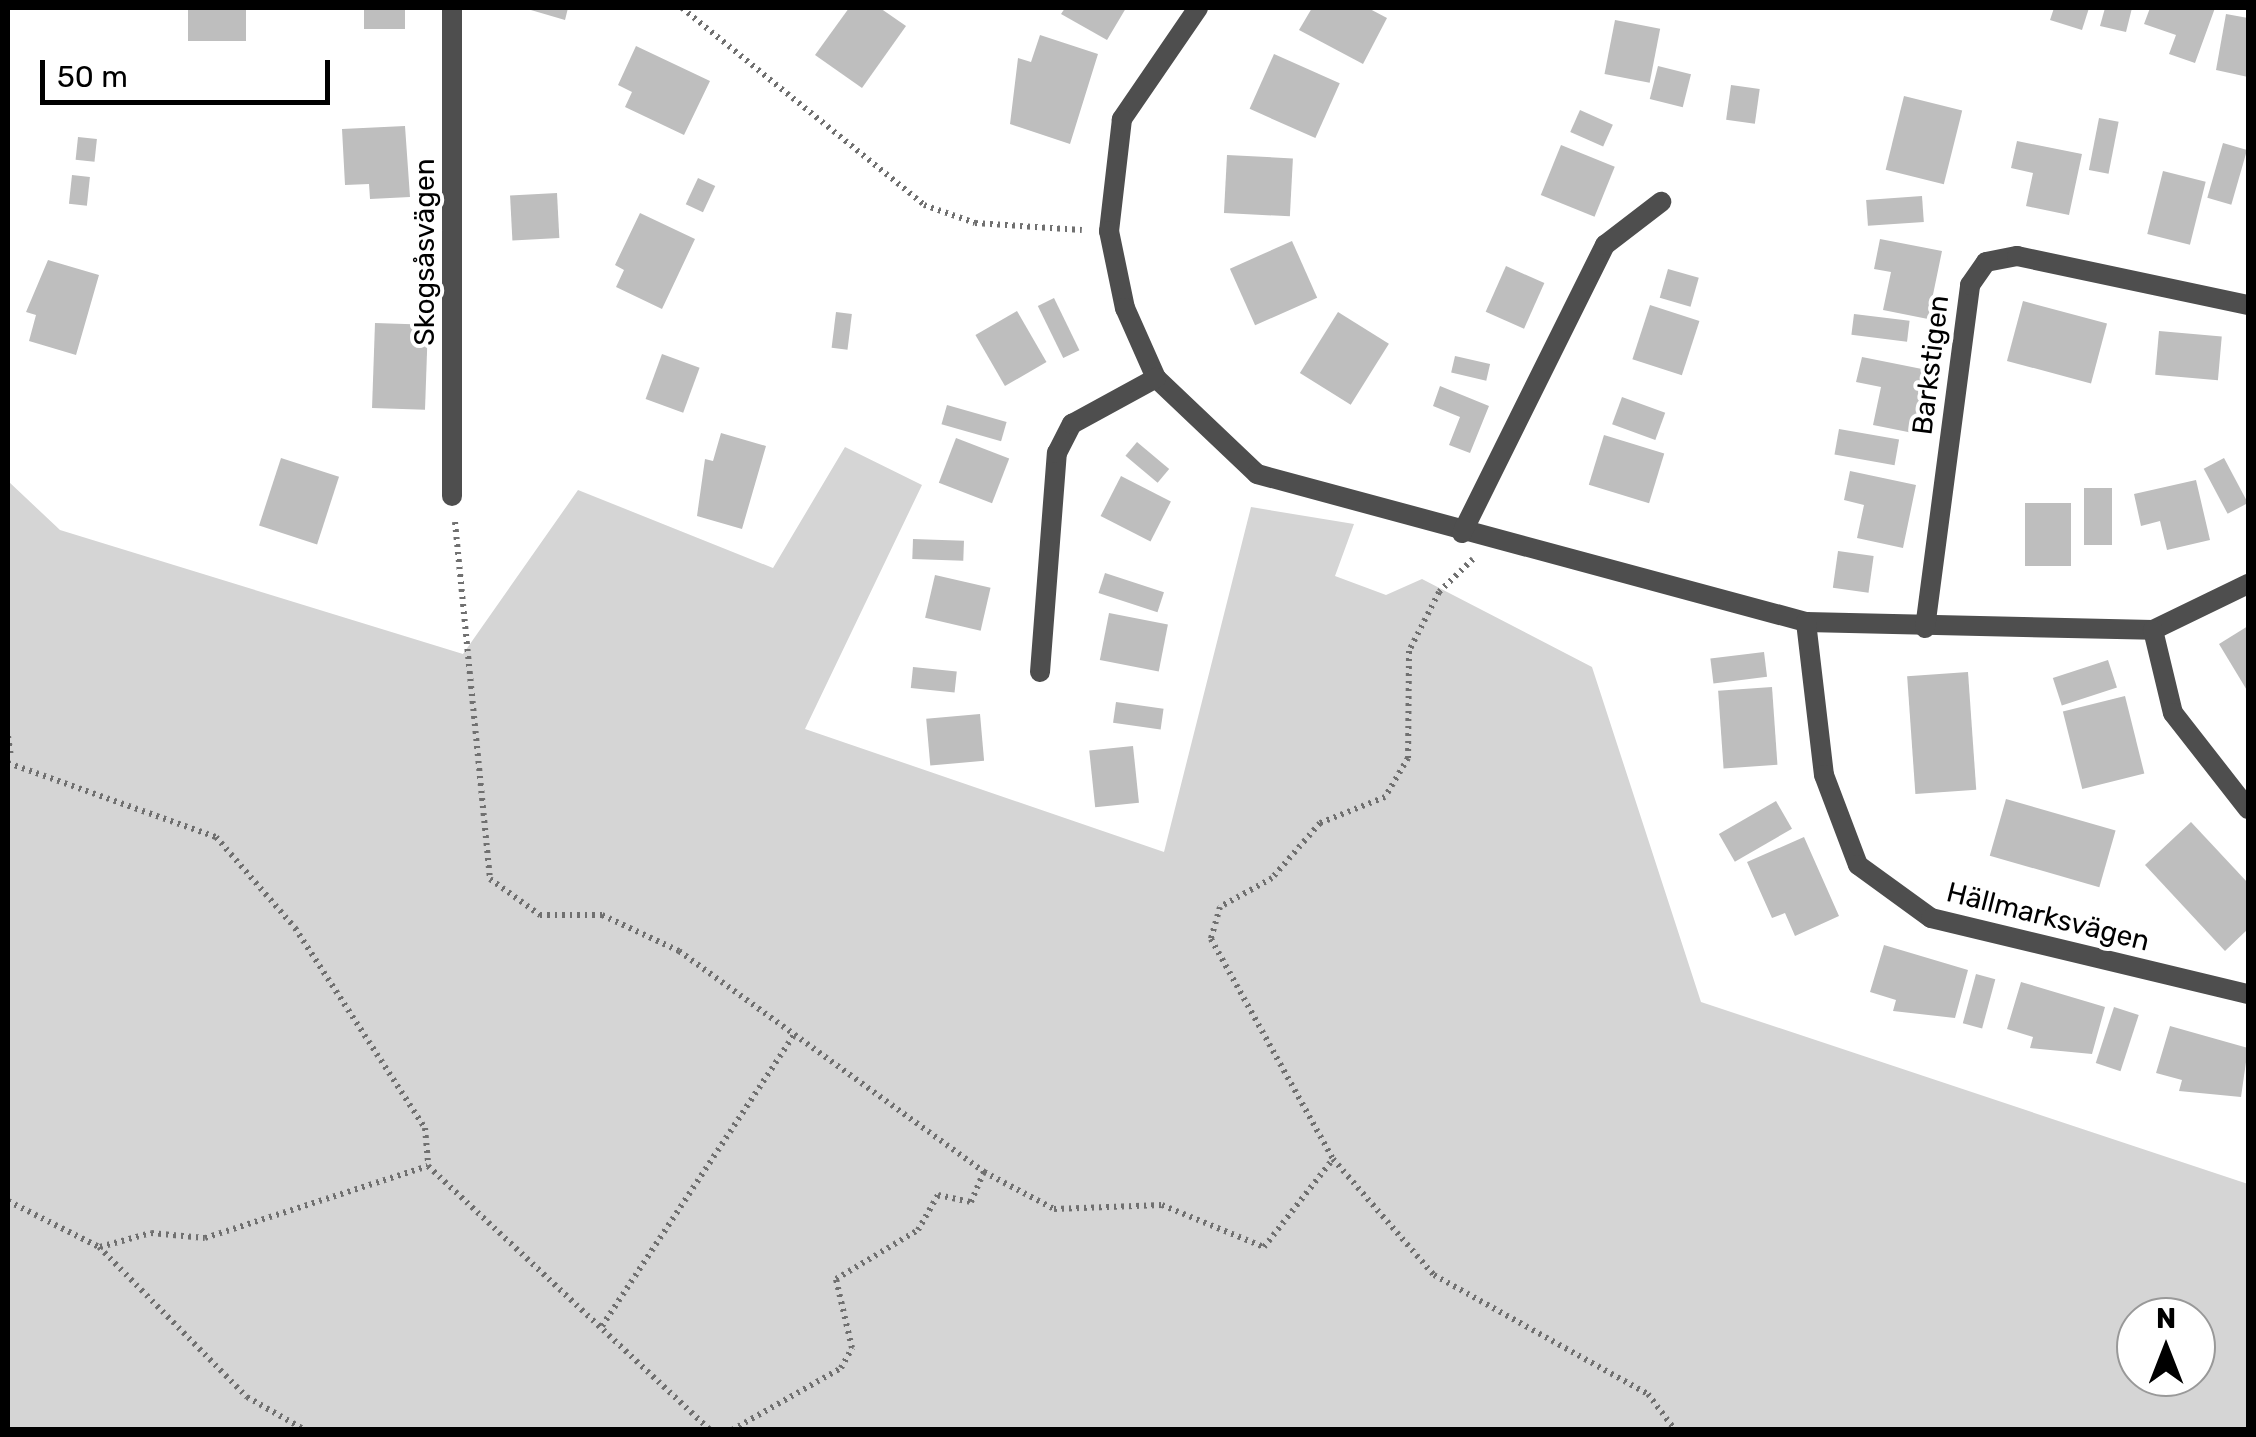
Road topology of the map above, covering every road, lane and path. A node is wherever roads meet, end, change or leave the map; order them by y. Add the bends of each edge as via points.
1 (452, 8) edge
2 (682, 8) edge
3 (1192, 10) edge
4 (1661, 202) dead end
5 (1108, 231) junction
6 (2248, 304) edge
7 (1156, 378) junction
8 (452, 496) joint
9 (1462, 533) junction
10 (1492, 541) junction
11 (2248, 584) edge
12 (1806, 622) junction
13 (1925, 628) junction
14 (2153, 630) junction
15 (1040, 672) dead end
16 (8, 736) edge
17 (9, 761) edge
18 (2248, 809) edge
19 (2248, 994) edge
20 (795, 1033) junction
21 (1333, 1159) junction
22 (428, 1166) junction
23 (984, 1172) junction
24 (8, 1202) edge
25 (99, 1247) junction
26 (602, 1326) junction
27 (305, 1430) edge
28 (710, 1430) edge
29 (732, 1430) edge
30 (1675, 1430) edge

1 - 8 street, Skogsåsvägen
2 - 5 path via 924,205 975,223
3 - 5 street via 1122,119
4 - 9 street via 1605,245
5 - 7 street via 1124,308
6 - 13 street, Barkstigen via 2018,256 1986,262 1970,285
7 - 9 street via 1257,474
7 - 15 street via 1072,424 1057,453
8 - 20 path via 490,878 540,915 602,915 679,950
9 - 10 street
10 - 12 street
10 - 21 path via 1439,592 1409,651 1408,758 1384,797 1320,823 1272,878 1220,908 1211,939
11 - 14 street
12 - 13 street
12 - 19 street, Hällmarksvägen via 1824,775 1858,865 1931,918
13 - 14 street
14 - 18 street via 2173,713
16 - 17 path
17 - 22 path via 216,837 295,928 368,1054 425,1128
20 - 23 path
20 - 26 path
21 - 23 path via 1264,1247 1162,1206 1054,1208
21 - 30 path via 1434,1275 1648,1394
22 - 25 path via 206,1238 151,1233
22 - 26 path
23 - 29 path via 971,1202 938,1195 918,1230 836,1279 852,1348 841,1368
24 - 25 path
25 - 27 path via 247,1397
26 - 28 path

